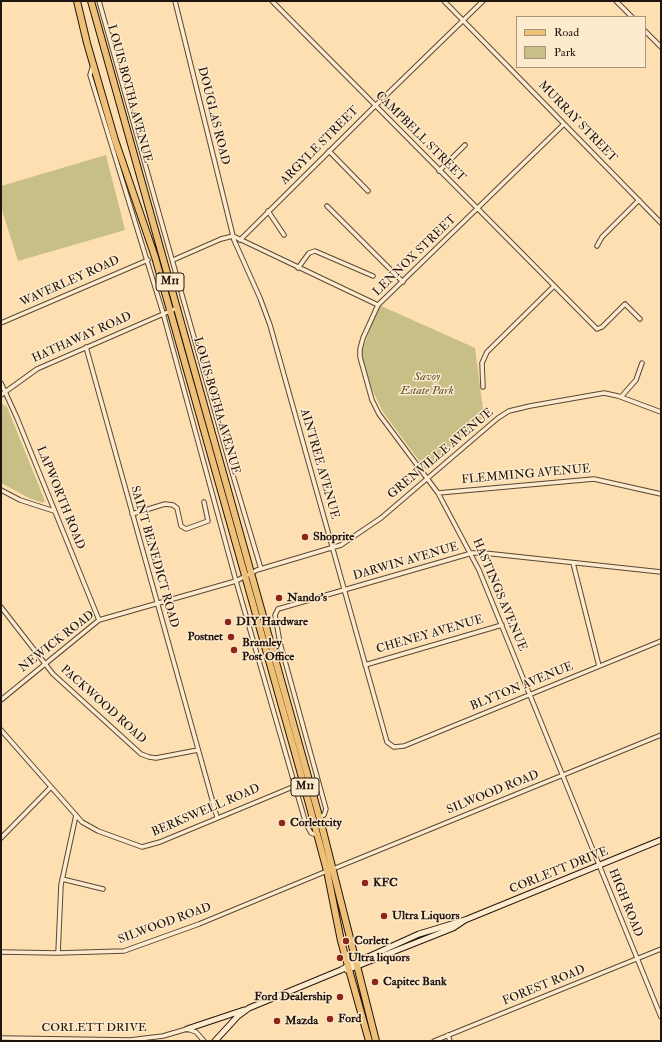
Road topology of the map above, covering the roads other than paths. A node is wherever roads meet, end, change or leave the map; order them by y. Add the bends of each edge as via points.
1 (77, 1) edge
2 (91, 1) edge
3 (99, 1) edge
4 (174, 1) edge
5 (272, 1) edge
6 (444, 1) edge
7 (483, 1) edge
8 (616, 1) edge
9 (631, 16) edge
10 (464, 21) junction
11 (646, 32) edge
12 (661, 47) edge
13 (93, 64) junction
14 (375, 106) junction
15 (564, 124) junction
16 (465, 145) dead end
17 (329, 151) junction
18 (439, 171) junction
19 (368, 191) dead end
20 (639, 200) junction
21 (327, 206) dead end
22 (477, 210) junction
23 (268, 211) junction
24 (661, 223) edge
25 (284, 235) dead end
26 (233, 236) junction
27 (240, 240) junction
28 (597, 246) dead end
29 (148, 260) junction
30 (173, 260) junction
31 (298, 268) junction
32 (373, 276) dead end
33 (402, 282) junction
34 (553, 287) junction
35 (378, 306) junction
36 (177, 308) junction
37 (170, 310) junction
38 (163, 313) junction
39 (640, 319) dead end
40 (1, 323) edge
41 (86, 348) junction
42 (642, 363) dead end
43 (1, 383) edge
44 (483, 387) dead end
45 (5, 391) junction
46 (1, 395) edge
47 (621, 397) junction
48 (661, 412) edge
49 (429, 479) junction
50 (1, 490) edge
51 (438, 493) junction
52 (661, 494) edge
53 (204, 502) dead end
54 (54, 511) junction
55 (132, 514) junction
56 (332, 549) junction
57 (472, 553) junction
58 (573, 563) junction
59 (261, 569) junction
60 (661, 572) edge
61 (252, 573) junction
62 (245, 576) junction
63 (236, 581) junction
64 (344, 590) junction
65 (157, 604) junction
66 (1, 607) edge
67 (278, 609) joint
68 (99, 620) junction
69 (502, 625) junction
70 (276, 626) junction
71 (266, 628) junction
72 (661, 641) edge
73 (44, 663) junction
74 (365, 665) junction
75 (599, 666) junction
76 (272, 669) junction
77 (263, 672) junction
78 (287, 672) junction
79 (279, 674) junction
80 (529, 694) junction
81 (1, 700) edge
82 (544, 729) joint
83 (1, 730) edge
84 (661, 735) edge
85 (390, 746) joint
86 (198, 750) junction
87 (563, 776) junction
88 (295, 786) junction
89 (51, 787) junction
90 (76, 815) junction
91 (218, 817) junction
92 (320, 817) junction
93 (318, 835) junction
94 (1, 838) edge
95 (661, 840) edge
96 (599, 865) junction
97 (330, 870) junction
98 (62, 880) junction
99 (103, 889) dead end
100 (661, 949) edge
101 (1, 952) edge
102 (58, 953) junction
103 (637, 958) junction
104 (356, 964) junction
105 (348, 968) junction
106 (249, 1008) junction
107 (661, 1017) edge
108 (187, 1029) junction
109 (448, 1035) junction
110 (1, 1038) edge
111 (204, 1041) edge
112 (215, 1041) edge
113 (369, 1041) edge
114 (376, 1041) edge
115 (434, 1041) edge
116 (450, 1041) edge

1 - 13 main road, LOUIS BOTHA AVENUE / M11
2 - 36 main road, LOUIS BOTHA AVENUE / M11
3 - 30 street, LOUIS BOTHA AVENUE
4 - 26 street, DOUGLAS ROAD
5 - 14 street, CAMPBELL STREET
6 - 10 street, MURRAY STREET
7 - 10 street, ARGYLE STREET
8 - 9 street
10 - 14 street, ARGYLE STREET
10 - 15 street, MURRAY STREET
11 - 12 street
13 - 29 street, LOUIS BOTHA AVENUE via 90,75
13 - 37 main road, LOUIS BOTHA AVENUE / M11
14 - 17 street, ARGYLE STREET
14 - 18 street, CAMPBELL STREET
15 - 20 street, MURRAY STREET
15 - 22 street, LENNOX STREET
16 - 18 street
17 - 19 street
17 - 23 street, ARGYLE STREET
18 - 22 street, CAMPBELL STREET
20 - 24 street, MURRAY STREET
20 - 28 street via 602,237
21 - 33 street
22 - 33 street, LENNOX STREET
22 - 34 street, CAMPBELL STREET
23 - 25 street
23 - 27 street, ARGYLE STREET
26 - 27 street, LENNOX STREET
26 - 30 street
26 - 56 street, AINTREE AVENUE via 270,325
27 - 31 street, LENNOX STREET
29 - 38 street, LOUIS BOTHA AVENUE
29 - 40 street, WAVERLEY ROAD
30 - 59 street, LOUIS BOTHA AVENUE
31 - 32 street via 309,253 315,251
31 - 35 street, LENNOX STREET
33 - 35 street, LENNOX STREET
34 - 39 street, CAMPBELL STREET via 597,329 625,304
34 - 44 street via 487,352 482,363
35 - 49 street, HASTINGS AVENUE via 360,345 362,370 379,414
36 - 37 street, HATHAWAY ROAD
36 - 61 main road, LOUIS BOTHA AVENUE / M11
37 - 38 street, HATHAWAY ROAD
37 - 62 main road, LOUIS BOTHA AVENUE / M11
38 - 41 street, HATHAWAY ROAD
38 - 63 street, LOUIS BOTHA AVENUE
41 - 45 street, HATHAWAY ROAD via 29,374
41 - 55 street, SAINT BENEDICT ROAD
42 - 47 street via 636,380
43 - 45 street, LAPWORTH ROAD
45 - 46 street, HATHAWAY ROAD
45 - 54 street, LAPWORTH ROAD
47 - 48 street, GRENVILLE AVENUE
47 - 49 street, GRENVILLE AVENUE via 604,393 514,409 492,423
49 - 51 street, HASTINGS AVENUE
49 - 56 street, GRENVILLE AVENUE via 369,526
50 - 54 street
51 - 52 street, FLEMMING AVENUE via 594,479
51 - 57 street, HASTINGS AVENUE
53 - 55 street via 208,521 186,529 181,526 177,508 173,505 165,504
54 - 68 street, LAPWORTH ROAD
55 - 65 street, SAINT BENEDICT ROAD
56 - 59 street, GRENVILLE AVENUE
56 - 64 street, AINTREE AVENUE
57 - 58 street, DARWIN AVENUE
57 - 64 street, DARWIN AVENUE
57 - 69 street, HASTINGS AVENUE
58 - 60 street, DARWIN AVENUE
58 - 75 street
59 - 61 street, GRENVILLE AVENUE
61 - 62 street, GRENVILLE AVENUE
61 - 71 main road, LOUIS BOTHA AVENUE / M11
62 - 63 street, NEWICK ROAD
62 - 76 main road, LOUIS BOTHA AVENUE / M11
63 - 65 street, NEWICK ROAD
63 - 77 street, LOUIS BOTHA AVENUE
64 - 67 street, DARWIN AVENUE
64 - 74 street, AINTREE AVENUE
65 - 68 street, NEWICK ROAD
65 - 86 street, SAINT BENEDICT ROAD
66 - 73 street, PACKWOOD ROAD
67 - 70 street, LOUIS BOTHA AVENUE via 275,615
68 - 73 street, NEWICK ROAD
69 - 74 street, CHENEY AVENUE
69 - 80 street, HASTINGS AVENUE
70 - 71 street
70 - 78 street, LOUIS BOTHA AVENUE
71 - 79 main road, LOUIS BOTHA AVENUE / M11
72 - 75 street, BLYTON AVENUE
73 - 81 street, NEWICK ROAD
73 - 86 street, PACKWOOD ROAD via 145,756 160,757
74 - 85 street, AINTREE AVENUE via 384,737
75 - 80 street, BLYTON AVENUE
76 - 77 street
76 - 93 main road, LOUIS BOTHA AVENUE / M11
77 - 88 street, LOUIS BOTHA AVENUE
78 - 79 street
78 - 92 street, LOUIS BOTHA AVENUE via 326,806 325,813
79 - 92 main road, LOUIS BOTHA AVENUE / M11
80 - 82 street, HASTINGS AVENUE
80 - 85 street, BLYTON AVENUE via 404,746
82 - 87 street, HIGH ROAD
83 - 89 street, BERKSWELL ROAD
84 - 87 street, SILWOOD ROAD
86 - 91 street, SAINT BENEDICT ROAD
87 - 96 street, HIGH ROAD
87 - 97 street, SILWOOD ROAD
88 - 91 street, BERKSWELL ROAD
88 - 93 street, LOUIS BOTHA AVENUE via 308,829
89 - 90 street, BERKSWELL ROAD
89 - 94 street
90 - 91 street, BERKSWELL ROAD via 82,822 98,831 142,847
90 - 98 street
92 - 97 main road, LOUIS BOTHA AVENUE / M11
93 - 97 main road, LOUIS BOTHA AVENUE / M11
95 - 96 main road, CORLETT DRIVE
96 - 103 street, HIGH ROAD
96 - 104 main road, CORLETT DRIVE via 465,920 419,934
97 - 102 street, SILWOOD ROAD via 199,924 129,949
97 - 104 main road, LOUIS BOTHA AVENUE / M11
97 - 105 main road, LOUIS BOTHA AVENUE / M11 via 338,928
98 - 99 street
98 - 102 street
100 - 103 street, FOREST ROAD
101 - 102 street, SILWOOD ROAD
103 - 107 street, HIGH ROAD
103 - 109 street, FOREST ROAD
104 - 105 main road, CORLETT DRIVE
104 - 114 main road, LOUIS BOTHA AVENUE / M11
105 - 106 main road, CORLETT DRIVE
105 - 113 main road, LOUIS BOTHA AVENUE / M11
106 - 108 main road
106 - 112 main road
108 - 110 street, CORLETT DRIVE via 163,1036 130,1040
108 - 111 street via 196,1032
109 - 115 street, FOREST ROAD
109 - 116 street

